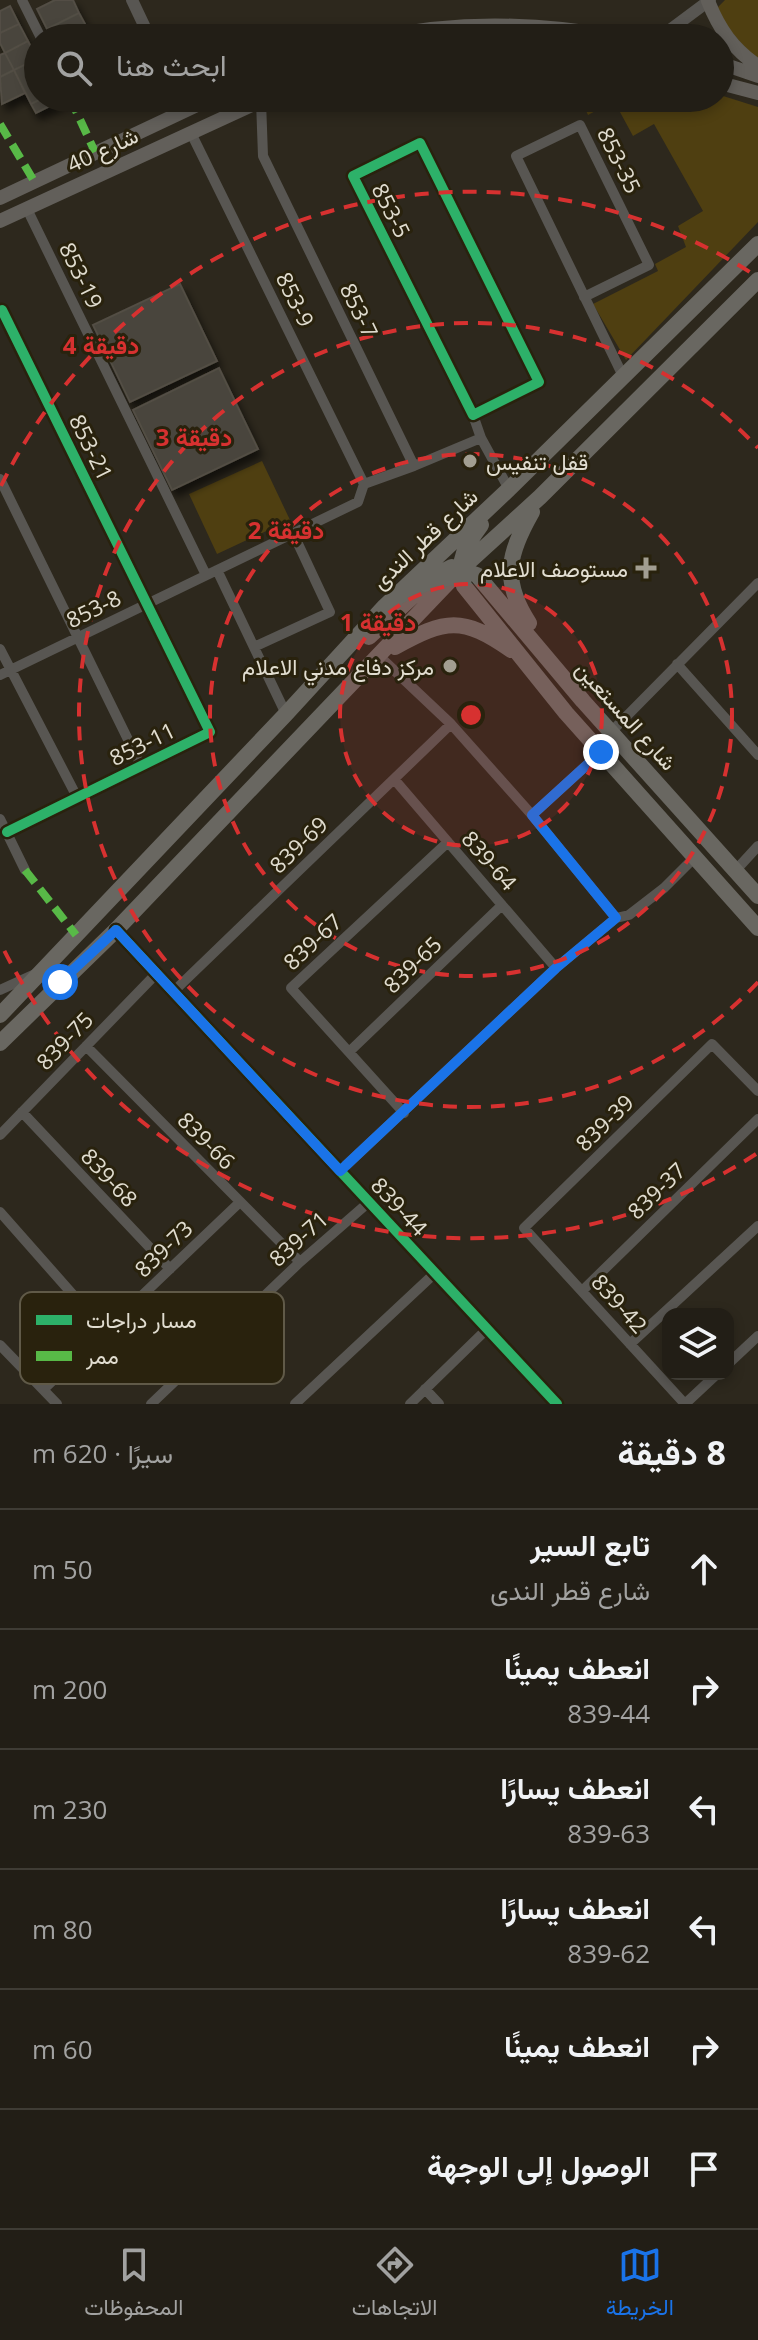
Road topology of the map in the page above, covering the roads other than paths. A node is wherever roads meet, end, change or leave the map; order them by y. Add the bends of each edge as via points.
1 (22, 0) edge
2 (132, 0) edge
3 (709, 0) edge
4 (34, 24) edge
5 (143, 24) edge
6 (677, 24) edge
7 (717, 24) edge
8 (734, 44) edge
9 (758, 66) edge
10 (734, 68) edge
11 (758, 76) edge
12 (734, 87) edge
13 (758, 93) edge
14 (167, 112) edge
15 (236, 112) edge
16 (264, 112) edge
17 (191, 133) junction
18 (0, 198) edge
19 (27, 209) junction
20 (0, 221) edge
21 (758, 244) edge
22 (758, 280) edge
23 (584, 297) junction
24 (0, 311) edge
25 (623, 376) junction
26 (473, 415) junction
27 (481, 438) junction
28 (414, 466) junction
29 (0, 479) edge
30 (364, 484) junction
31 (509, 489) junction
32 (540, 497) junction
33 (293, 533) junction
34 (461, 569) junction
35 (217, 570) junction
36 (206, 575) junction
37 (758, 583) edge
38 (146, 604) junction
39 (78, 637) junction
40 (254, 647) junction
41 (0, 649) edge
42 (379, 656) junction
43 (526, 661) junction
44 (677, 664) junction
45 (5, 672) edge
46 (562, 675) junction
47 (583, 701) junction
48 (566, 713) junction
49 (286, 714) junction
50 (451, 724) junction
51 (611, 732) junction
52 (601, 752) junction
53 (758, 755) edge
54 (141, 766) junction
55 (394, 779) junction
56 (77, 797) junction
57 (532, 815) junction
58 (0, 819) edge
59 (7, 832) junction
60 (448, 842) junction
61 (758, 846) edge
62 (695, 857) junction
63 (25, 870) dead end
64 (736, 870) junction
65 (758, 896) edge
66 (502, 905) junction
67 (616, 918) junction
68 (758, 928) edge
69 (116, 930) junction
70 (556, 968) junction
71 (40, 973) junction
72 (156, 974) junction
73 (61, 982) junction
74 (0, 990) edge
75 (173, 992) junction
76 (46, 998) junction
77 (0, 1015) edge
78 (0, 1043) edge
79 (86, 1046) junction
80 (349, 1052) junction
81 (758, 1091) edge
82 (22, 1112) junction
83 (404, 1113) junction
84 (758, 1119) edge
85 (0, 1135) edge
86 (340, 1171) junction
87 (240, 1202) junction
88 (369, 1202) junction
89 (0, 1212) edge
90 (758, 1226) edge
91 (524, 1228) joint
92 (300, 1262) junction
93 (170, 1269) junction
94 (435, 1273) junction
95 (582, 1291) junction
96 (71, 1292) edge
97 (146, 1292) edge
98 (269, 1292) edge
99 (487, 1329) junction
100 (758, 1336) edge
101 (630, 1344) junction
102 (0, 1345) edge
103 (734, 1358) edge
104 (20, 1365) edge
105 (711, 1380) edge
106 (39, 1384) edge
107 (49, 1384) edge
108 (172, 1384) edge
109 (44, 1389) junction
110 (425, 1389) junction
111 (57, 1404) edge
112 (151, 1404) edge
113 (295, 1404) edge
114 (410, 1404) edge
115 (439, 1404) edge
116 (557, 1404) edge
117 (685, 1404) edge

1 - 4 street
2 - 5 street
3 - 6 street
3 - 7 main road
8 - 9 main road
10 - 11 main road
12 - 13 main road
14 - 18 main road, شارع 40
15 - 17 main road, شارع 40
16 - 28 street, 853-7 via 263,156
17 - 19 main road, شارع 40
17 - 30 street, 853-9
19 - 20 main road, شارع 40
19 - 36 street, 853-19
21 - 25 main road, شارع قطر الندى
22 - 32 main road
23 - 23 street, 853-35 via 649,265 580,125 516,156
23 - 25 street, 853-35
24 - 38 street, 853-21
25 - 31 main road, شارع قطر الندى
26 - 26 street, 853-5 via 539,382 420,143 353,176
26 - 27 street
27 - 28 street
27 - 31 street
28 - 30 street
29 - 39 street
30 - 33 street, 853-8 via 358,502
31 - 34 main road via 465,546
31 - 49 main road, شارع قطر الندى via 385,606
32 - 34 main road
32 - 46 main road via 513,549 509,570 518,607
33 - 35 street, 853-8
33 - 40 street via 330,612
34 - 42 main road
34 - 43 main road via 464,586
34 - 46 main road, شارع المستعين via 477,575
34 - 49 main road via 452,567 436,575
35 - 36 street, 853-8
35 - 40 street
36 - 38 street, 853-8
37 - 44 street
38 - 39 street, 853-8
38 - 54 street, 853-11 via 210,732
39 - 45 street, 853-8
39 - 54 street
40 - 49 street
41 - 45 street
42 - 43 main road via 445,624 473,627
42 - 50 street
42 - 69 main road
43 - 48 main road
44 - 51 street
44 - 53 street
45 - 56 street
46 - 47 main road, شارع المستعين
47 - 48 main road
47 - 51 main road, شارع المستعين
48 - 52 main road
49 - 71 main road, شارع قطر الندى
50 - 55 street, 839-69
50 - 57 street
51 - 64 main road, شارع المستعين
52 - 57 street
52 - 62 main road
54 - 56 street, 853-11
55 - 60 street, 839-64
55 - 75 street, 839-69
56 - 59 street, 853-11
57 - 67 street
58 - 59 street
59 - 63 street
60 - 66 street, 839-64
60 - 80 street, 839-67 via 291,988
61 - 64 street
62 - 67 street via 664,888 629,915
62 - 68 main road
64 - 65 main road, شارع المستعين
66 - 70 street, 839-64
66 - 80 street, 839-65
67 - 70 street
69 - 72 street, 839-44
69 - 73 main road
70 - 83 street
71 - 73 main road
71 - 74 street
71 - 76 main road
71 - 77 main road, شارع قطر الندى
72 - 75 street, 839-44
72 - 79 street, 839-75
73 - 76 main road
75 - 86 street, 839-44
76 - 78 main road
79 - 82 street, 839-75
79 - 87 street, 839-66
80 - 83 street, 839-67
81 - 91 street, 839-39 via 712,1044
82 - 85 street, 839-75
82 - 93 street, 839-68
83 - 86 street
84 - 95 street, 839-37
86 - 88 street, 839-44
87 - 92 street, 839-66
87 - 93 street, 839-73
88 - 92 street, 839-71
88 - 94 street, 839-44
89 - 96 street
90 - 101 street
91 - 95 street, 839-42
92 - 98 street, 839-71
93 - 97 street, 839-73
94 - 99 street, 839-44
94 - 113 street
95 - 101 street, 839-42
99 - 110 street
99 - 116 street, 839-44
100 - 103 street
101 - 117 street, 839-42
102 - 104 street
105 - 117 street
106 - 109 street
107 - 109 street, 839-73
108 - 112 street, 839-71
109 - 111 street
110 - 114 street
110 - 115 street

